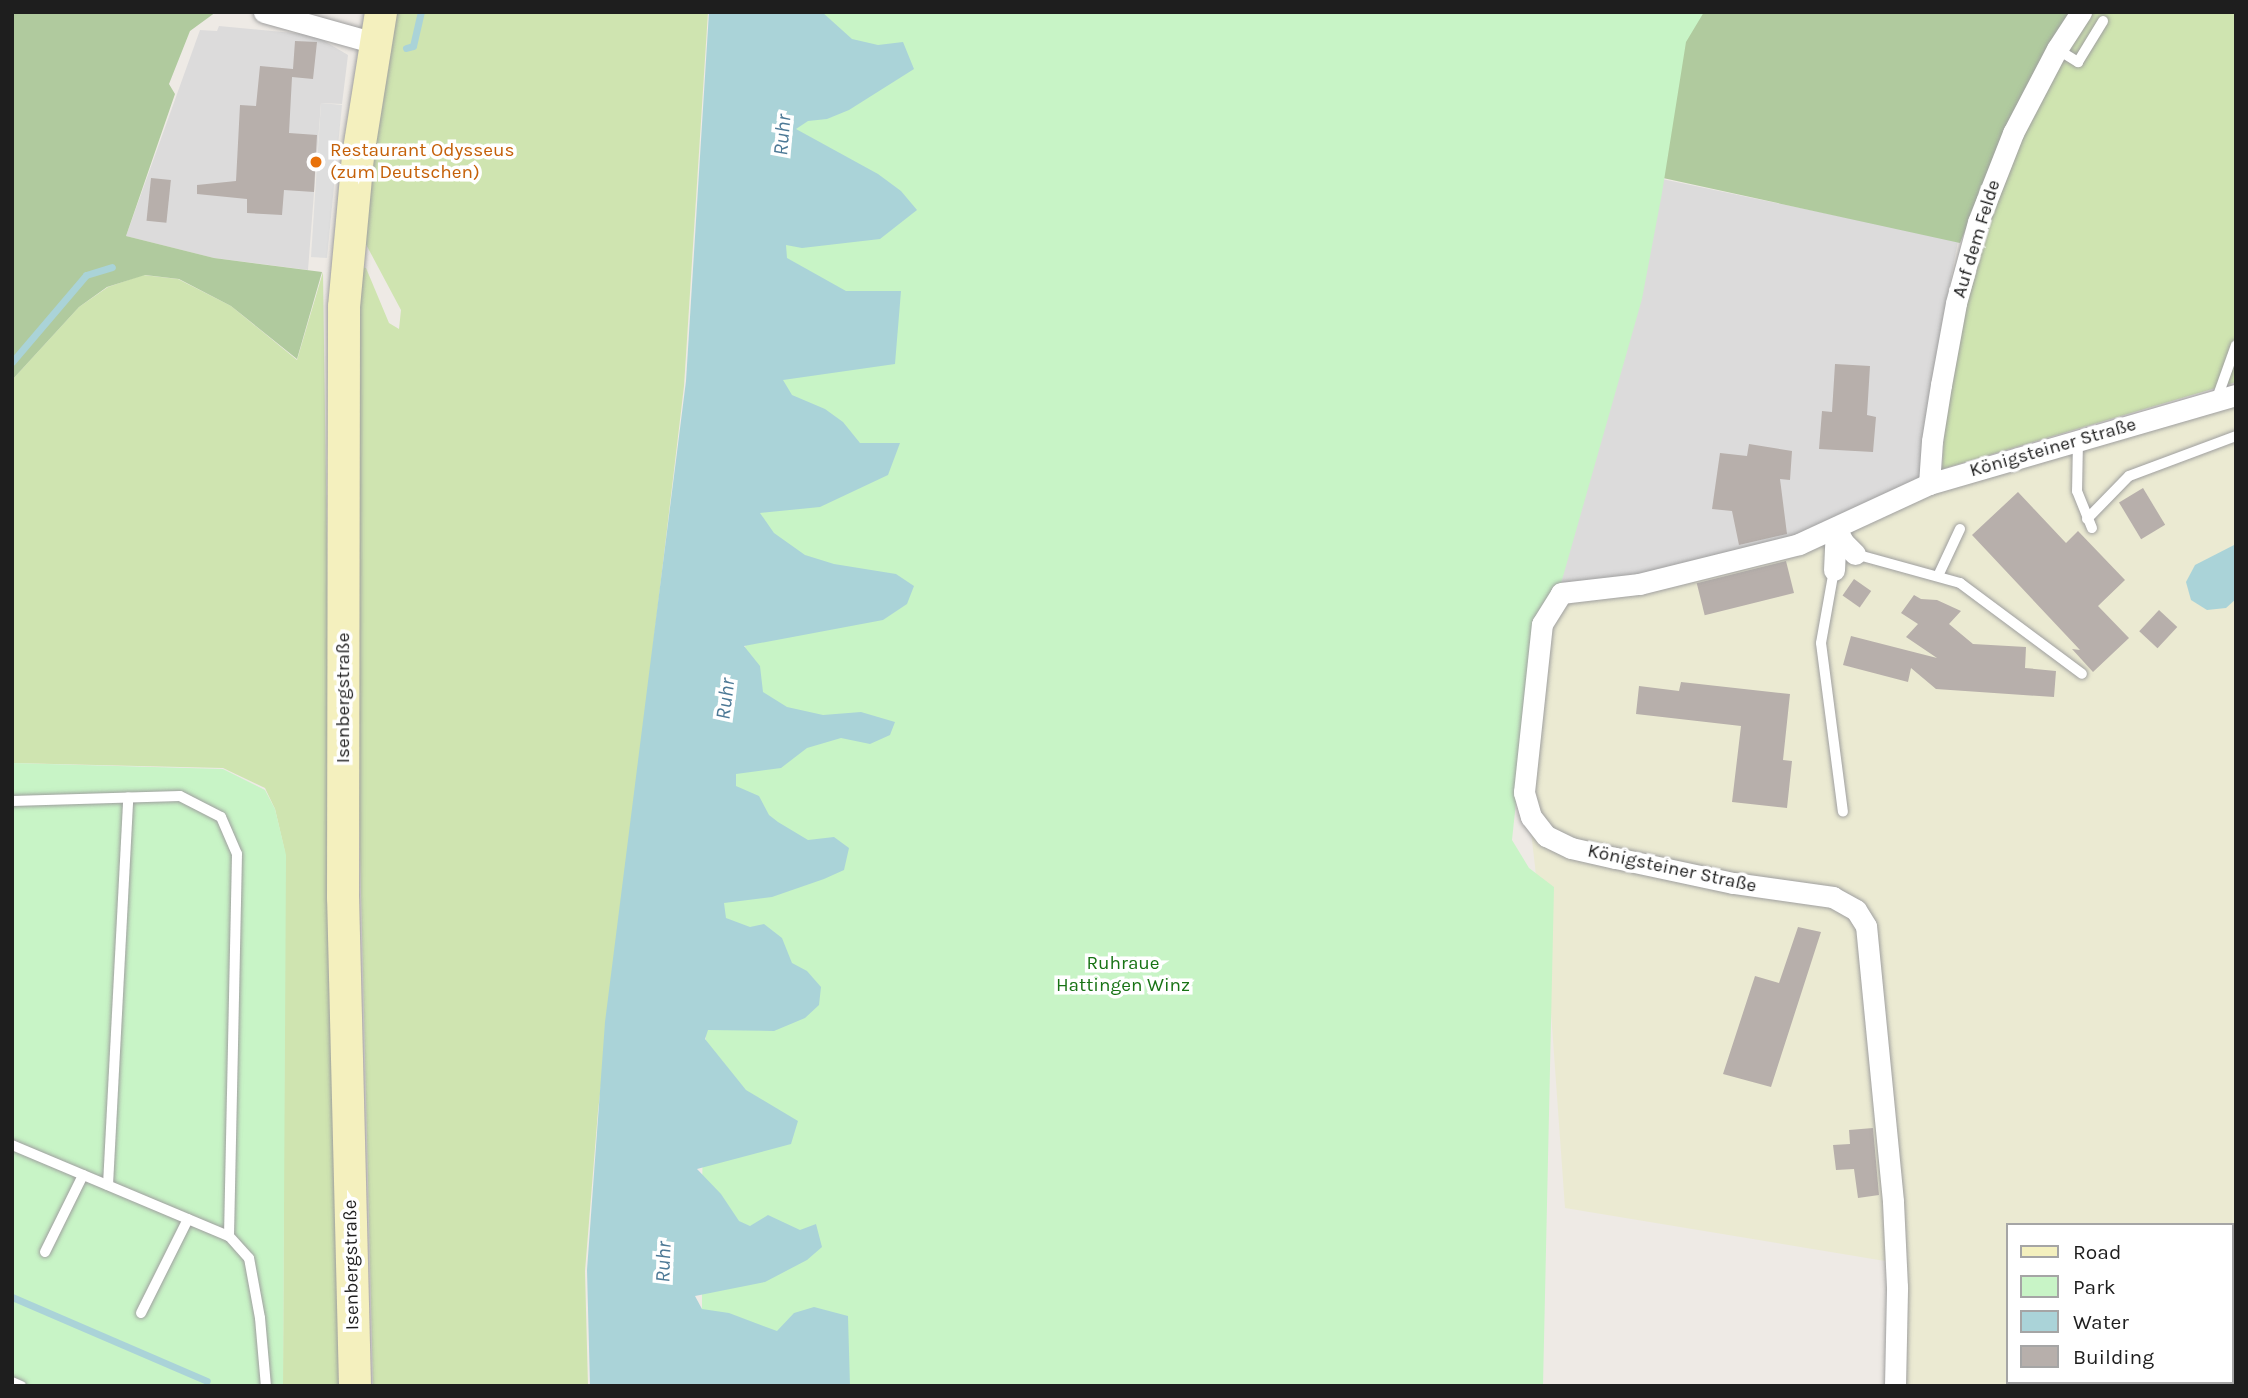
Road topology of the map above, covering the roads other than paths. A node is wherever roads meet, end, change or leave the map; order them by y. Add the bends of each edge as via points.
1 (264, 12) edge
2 (2081, 12) edge
3 (2103, 22) dead end
4 (378, 27) edge
5 (2057, 49) junction
6 (2236, 345) edge
7 (2226, 398) edge
8 (2236, 436) edge
9 (2078, 441) junction
10 (1929, 484) junction
11 (1836, 528) junction
12 (1959, 529) dead end
13 (1855, 554) joint
14 (1834, 570) joint
15 (1938, 576) junction
16 (2082, 674) dead end
17 (128, 798) junction
18 (12, 802) edge
19 (1843, 811) dead end
20 (12, 1145) edge
21 (83, 1175) junction
22 (108, 1185) junction
23 (188, 1219) junction
24 (229, 1236) junction
25 (45, 1252) dead end
26 (141, 1313) dead end
27 (12, 1382) edge
28 (21, 1386) edge
29 (266, 1386) edge
30 (355, 1386) edge
31 (1895, 1386) edge

1 - 4 street
2 - 5 street, Auf dem Felde
3 - 5 lane via 2078,62
4 - 30 main road, Isenbergstraße via 358,156 344,307 344,898
5 - 10 street, Auf dem Felde via 2013,133 1978,222 1956,303
6 - 7 lane
7 - 9 street, Königsteiner Straße
8 - 9 lane via 2129,476 2090,523 2077,491
9 - 10 street, Königsteiner Straße
10 - 11 street, Königsteiner Straße
11 - 13 street
11 - 14 street
11 - 31 street, Königsteiner Straße via 1799,544 1639,584 1561,593 1546,614 1540,633 1524,792 1538,827 1571,848 1733,883 1820,893 1845,902 1861,918 1869,938 1894,1201
12 - 15 lane
13 - 15 lane
14 - 19 lane via 1821,643
15 - 16 lane via 1960,583
17 - 18 lane
17 - 22 lane
17 - 24 lane via 180,796 221,817 237,854
20 - 21 lane
21 - 22 lane
21 - 25 lane
22 - 23 lane
23 - 24 lane
23 - 26 lane
24 - 29 lane via 249,1258
27 - 28 lane

